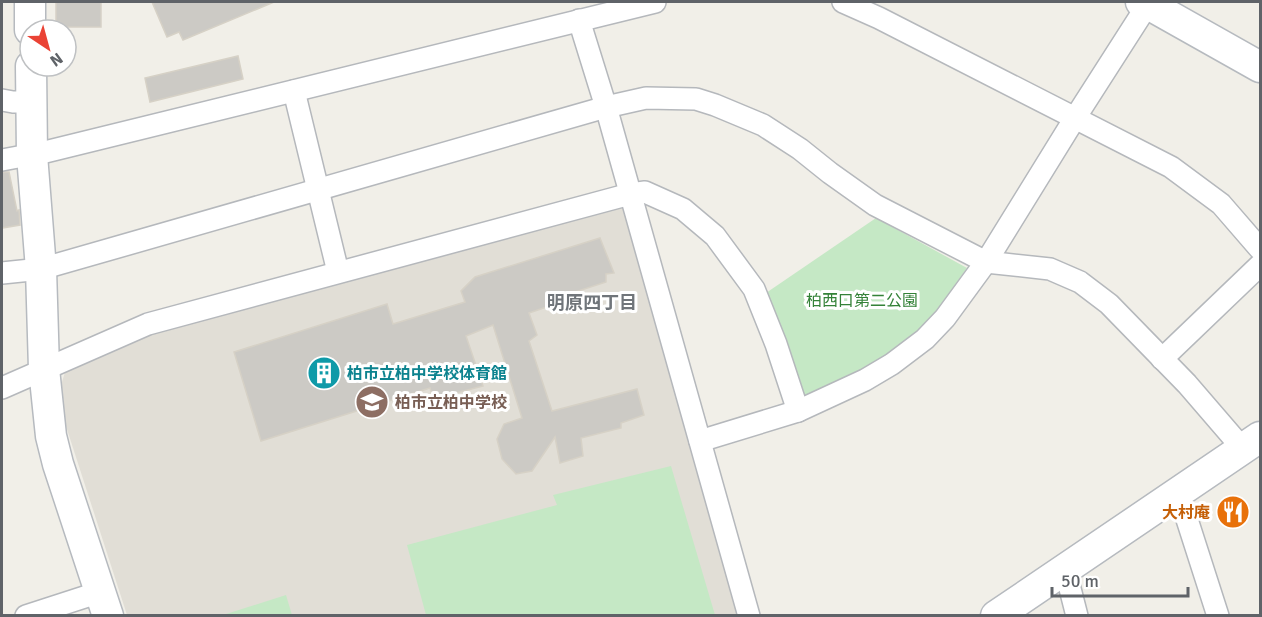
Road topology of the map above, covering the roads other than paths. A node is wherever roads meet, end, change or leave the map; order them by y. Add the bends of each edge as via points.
1 (30, 2) edge
2 (656, 2) edge
3 (843, 2) edge
4 (1145, 3) edge
5 (30, 18) edge
6 (579, 20) junction
7 (1260, 67) edge
8 (31, 78) edge
9 (294, 91) junction
10 (2, 100) edge
11 (32, 102) junction
12 (606, 107) junction
13 (1075, 118) junction
14 (32, 155) junction
15 (2, 160) edge
16 (319, 188) junction
17 (630, 194) junction
18 (1260, 249) edge
19 (986, 262) junction
20 (1260, 265) edge
21 (40, 268) junction
22 (338, 272) junction
23 (2, 273) edge
24 (1162, 359) junction
25 (44, 369) junction
26 (2, 388) edge
27 (798, 411) junction
28 (700, 441) junction
29 (1252, 443) edge
30 (1174, 495) junction
31 (1065, 569) junction
32 (104, 604) edge
33 (26, 615) edge
34 (749, 615) edge
35 (996, 615) edge
36 (1077, 615) edge
37 (1218, 615) edge

1 - 5 street
2 - 6 street
3 - 13 street
4 - 7 street
4 - 13 street
6 - 9 street
6 - 12 street
8 - 11 street
9 - 14 street
9 - 16 street
10 - 11 street
11 - 14 street
12 - 16 street
12 - 17 street
12 - 19 street via 646,98 696,99 764,125 875,205
13 - 18 street via 1171,167 1221,204
13 - 19 street
14 - 15 street
14 - 21 street
16 - 21 street
16 - 22 street
17 - 22 street
17 - 27 street via 645,192 683,209 715,236 754,289
17 - 28 street
19 - 24 street via 1050,268 1080,282 1109,304
19 - 27 street via 925,339 865,380
20 - 24 street
21 - 23 street
21 - 25 street
22 - 25 street via 148,324
24 - 29 street
25 - 26 street
25 - 32 street via 58,464
27 - 28 street
28 - 34 street
29 - 30 street
30 - 31 street
30 - 37 street via 1184,510
31 - 35 street
31 - 36 street
32 - 33 street

